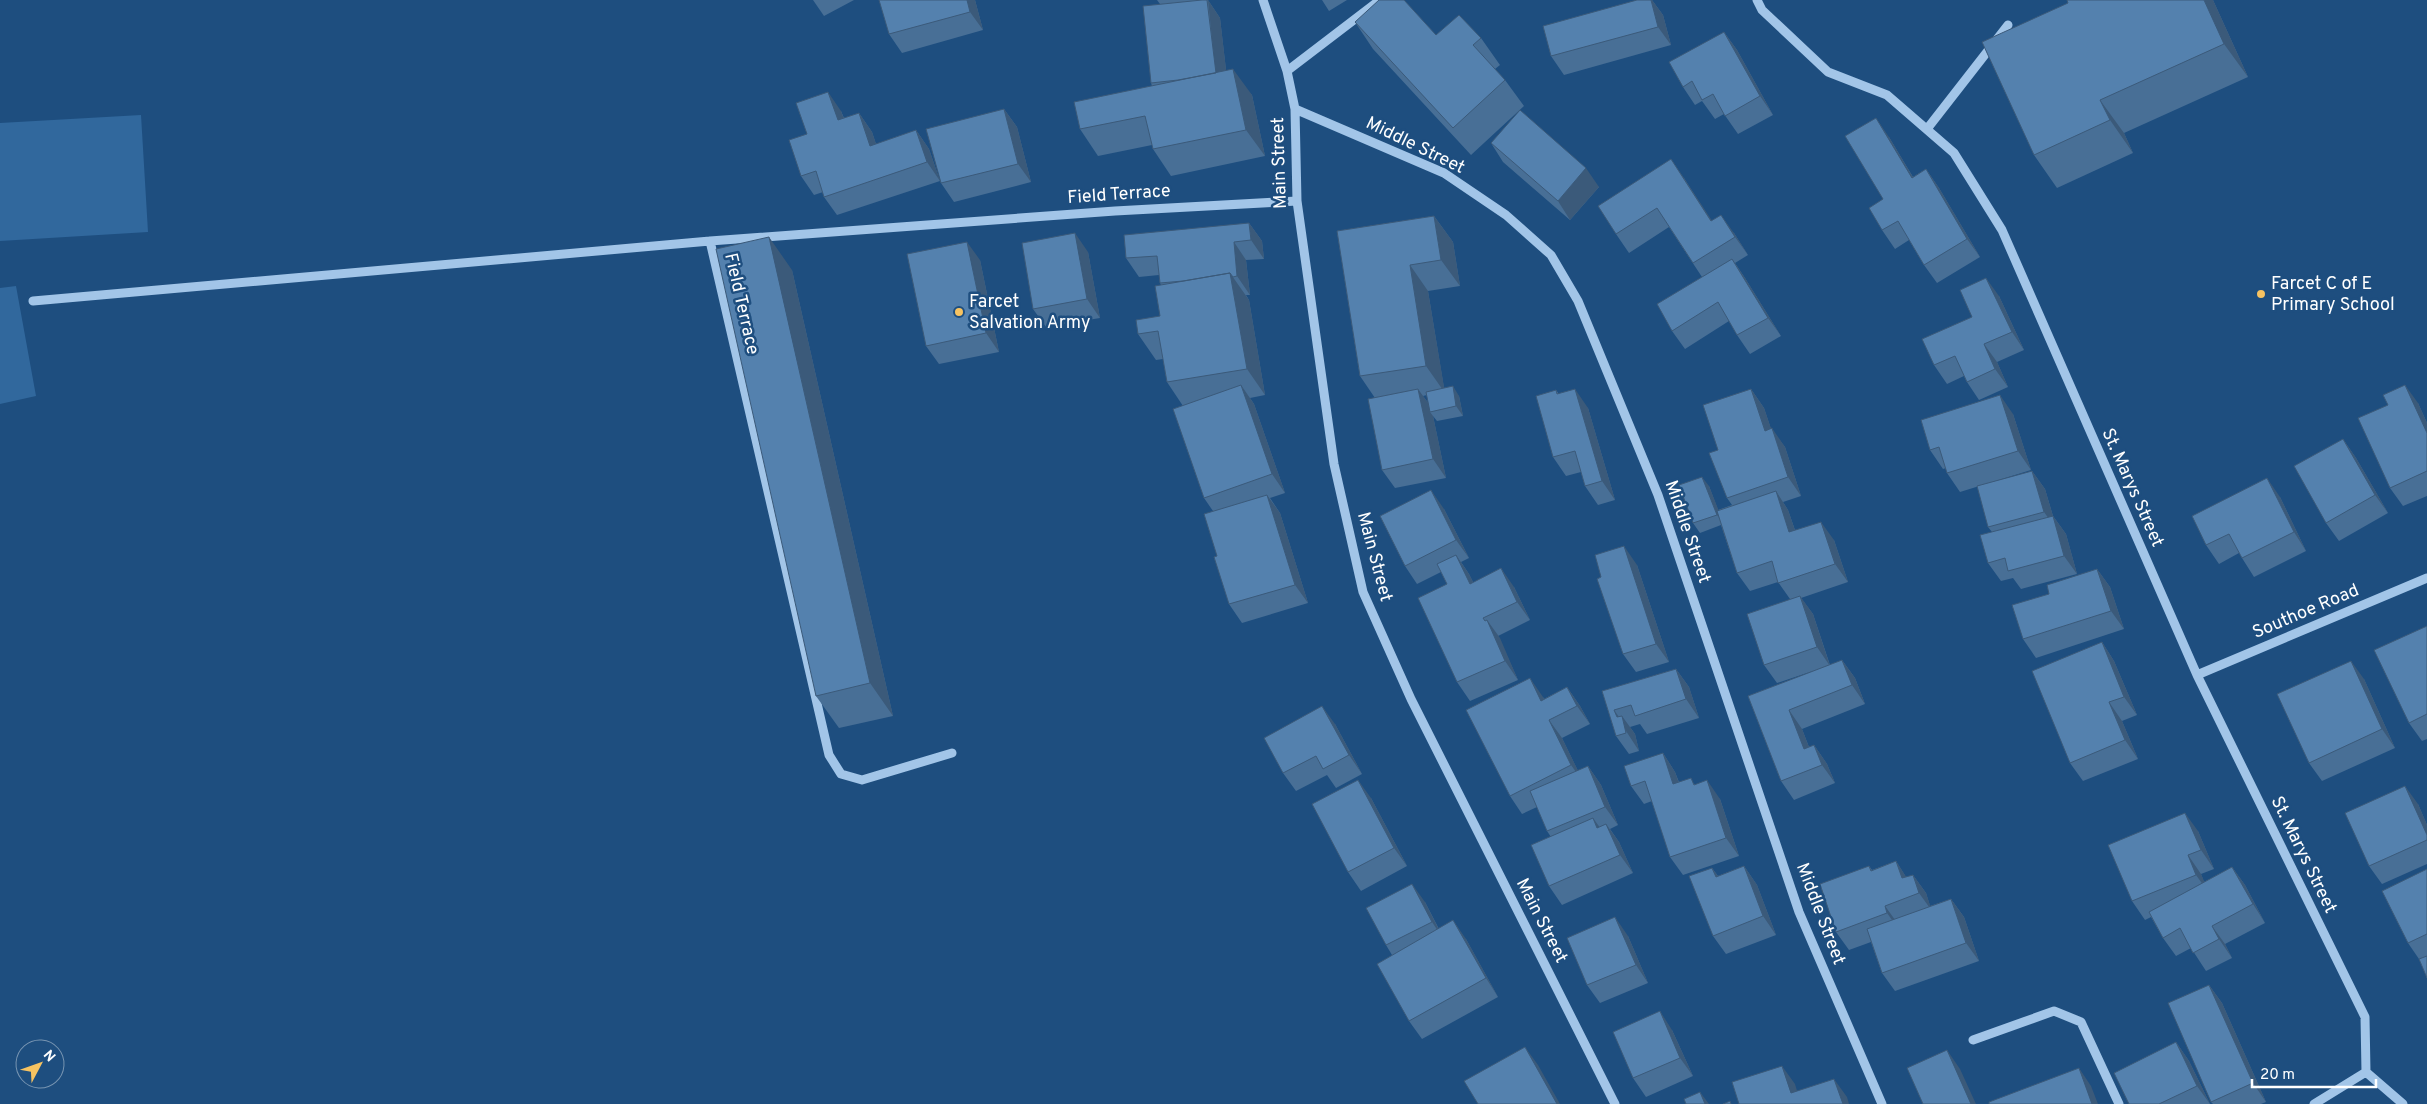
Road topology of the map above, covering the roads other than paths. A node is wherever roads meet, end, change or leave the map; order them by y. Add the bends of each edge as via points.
1 (1263, 0) edge
2 (1380, 0) edge
3 (1757, 0) edge
4 (2008, 25) dead end
5 (1287, 71) junction
6 (1295, 109) junction
7 (1927, 129) junction
8 (1296, 201) junction
9 (710, 241) junction
10 (33, 301) dead end
11 (2427, 578) edge
12 (2197, 676) junction
13 (952, 753) dead end
14 (1973, 1040) dead end
15 (2366, 1072) junction
16 (1615, 1104) edge
17 (1882, 1104) edge
18 (2119, 1104) edge
19 (2314, 1104) edge
20 (2403, 1104) edge

1 - 5 street, Main Street
2 - 5 street
3 - 7 street, St. Marys Street via 1762,10 1828,72 1887,95
4 - 7 street
5 - 6 street, Main Street
6 - 8 street, Main Street
6 - 17 street, Middle Street via 1444,173 1506,215 1551,255 1578,301 1658,495 1800,912
7 - 12 street, St. Marys Street via 1954,153 2002,230
8 - 9 street, Field Terrace
8 - 16 street, Main Street via 1334,464 1363,592 1411,699
9 - 10 street
9 - 13 street, Field Terrace via 830,755 842,774 862,780
11 - 12 street, Southoe Road
12 - 15 street, St. Marys Street via 2365,1017
14 - 18 street via 2054,1011 2081,1022
15 - 19 street
15 - 20 street

